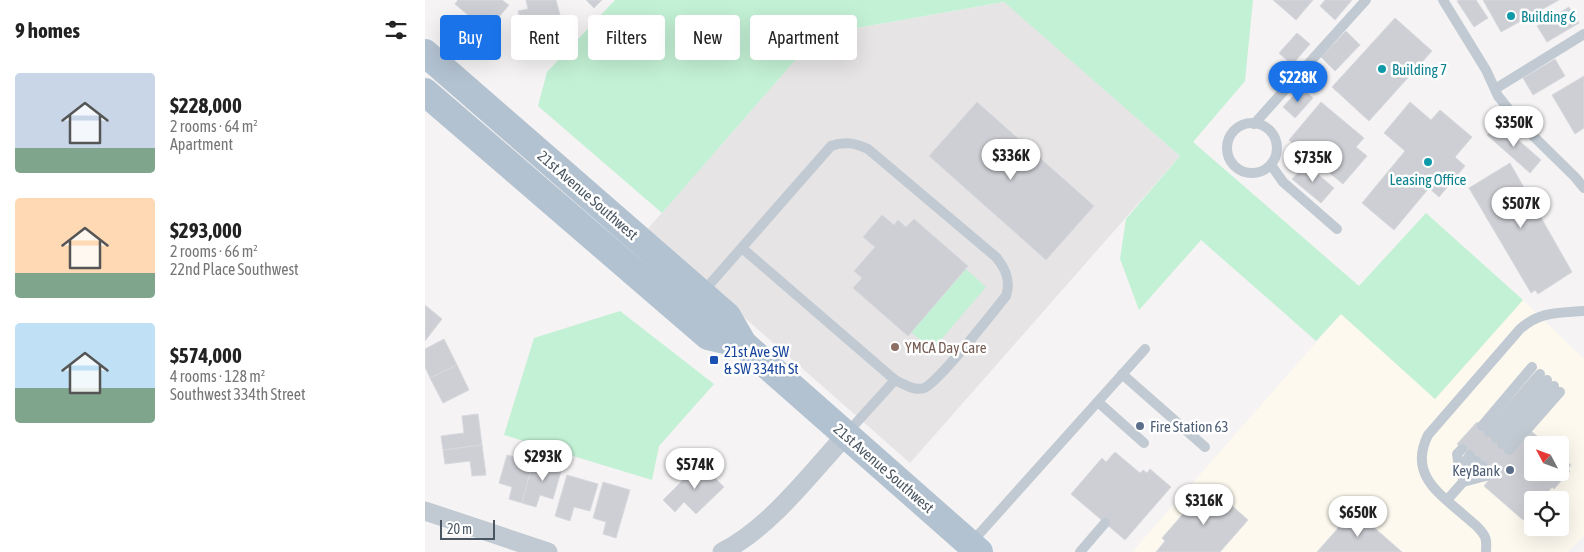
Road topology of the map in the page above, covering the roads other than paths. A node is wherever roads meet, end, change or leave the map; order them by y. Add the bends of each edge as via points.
1 (1366, 0) edge
2 (1443, 0) edge
3 (1584, 34) edge
4 (425, 54) edge
5 (1495, 89) junction
6 (425, 92) edge
7 (1254, 124) junction
8 (1271, 165) junction
9 (1584, 188) edge
10 (1337, 229) dead end
11 (742, 248) junction
12 (702, 294) junction
13 (1584, 311) edge
14 (743, 344) junction
15 (1145, 349) dead end
16 (1532, 367) dead end
17 (1122, 374) junction
18 (895, 380) junction
19 (1098, 402) junction
20 (846, 435) junction
21 (1496, 438) junction
22 (1144, 443) dead end
23 (1205, 447) dead end
24 (1463, 482) junction
25 (1447, 500) junction
26 (425, 511) edge
27 (1105, 523) dead end
28 (975, 548) edge
29 (548, 552) edge
30 (721, 552) edge
31 (1079, 552) edge
32 (1486, 552) edge

1 - 7 lane
2 - 5 lane
3 - 5 lane
4 - 12 main road, 21st Avenue Southwest
5 - 9 lane via 1519,122
6 - 14 main road, 21st Avenue Southwest via 708,336
7 - 8 lane via 1267,128 1277,141
7 - 8 lane via 1243,125 1231,135 1227,150 1229,158 1247,173 1256,173
8 - 10 lane via 1283,182
11 - 12 lane
11 - 18 lane
11 - 18 lane via 831,146 850,143 868,148 995,257 1008,280 1006,296 929,385 915,389
12 - 14 main road, 21st Avenue Southwest via 727,316
13 - 25 lane via 1552,314 1529,321 1428,435 1422,454 1424,473 1431,486
14 - 20 main road, 21st Avenue Southwest
15 - 17 lane
16 - 21 lane
17 - 19 lane
17 - 23 lane
18 - 20 lane
19 - 22 lane
19 - 28 lane
20 - 28 main road, 21st Avenue Southwest
20 - 30 street via 771,516
21 - 21 lane via 1550,383
24 - 24 lane via 1463,465 1476,461 1486,476
24 - 25 lane
25 - 32 lane via 1481,530
26 - 29 street
27 - 31 lane

